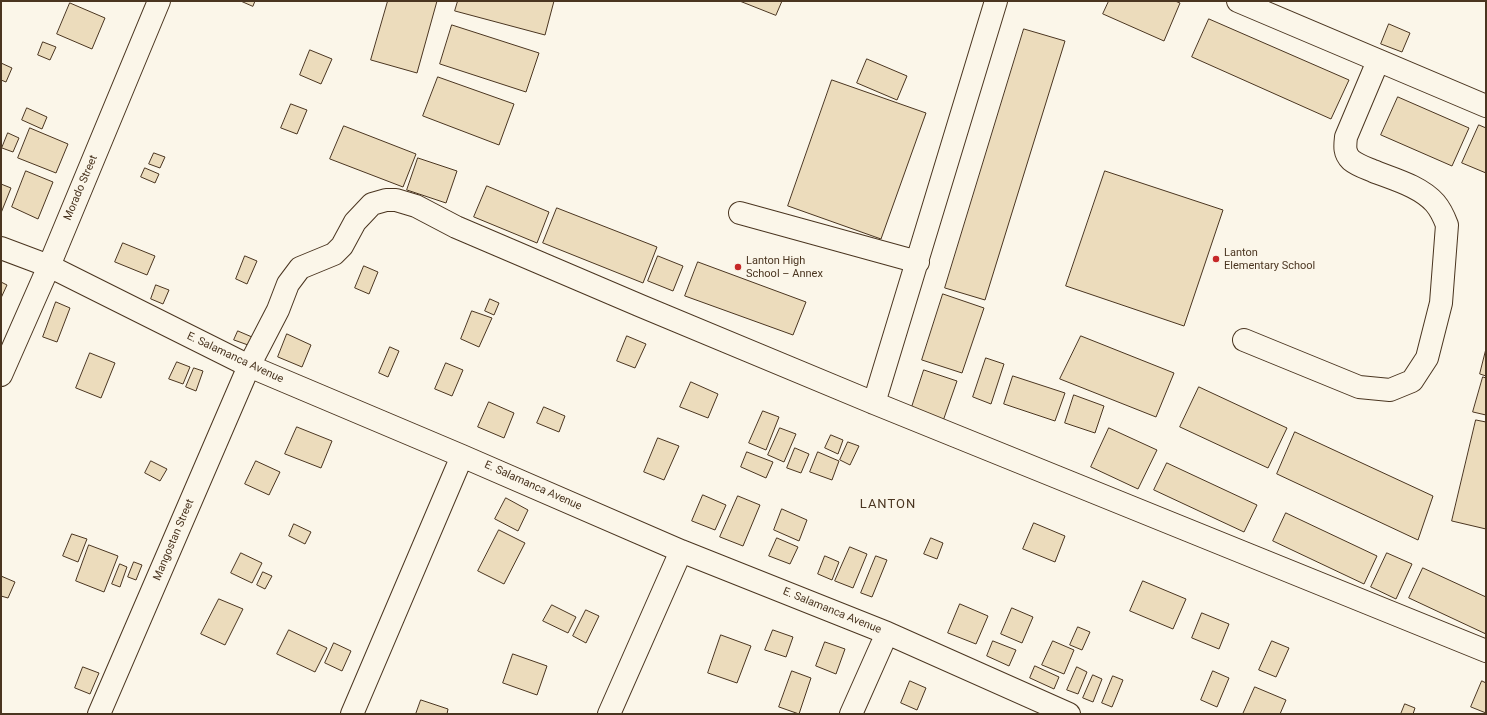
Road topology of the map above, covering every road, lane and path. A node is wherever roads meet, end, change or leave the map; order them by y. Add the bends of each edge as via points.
1 (159, 1) edge
2 (996, 1) edge
3 (1238, 1) edge
4 (1378, 61) junction
5 (1486, 106) edge
6 (740, 212) dead end
7 (1, 248) edge
8 (918, 262) junction
9 (49, 266) junction
10 (1244, 340) dead end
11 (250, 366) junction
12 (1, 375) edge
13 (874, 403) junction
14 (462, 456) junction
15 (681, 551) junction
16 (887, 633) junction
17 (1486, 651) edge
18 (99, 714) edge
19 (352, 714) edge
20 (609, 714) edge
21 (851, 714) edge
22 (1069, 714) edge

1 - 9 street, Morado Street
2 - 8 street
3 - 4 street
4 - 5 street
4 - 10 street via 1346,137 1344,150 1351,160 1361,166 1410,186 1425,195 1434,202 1447,225 1441,303 1427,358 1412,382 1390,390 1367,388
6 - 8 street
7 - 9 street, E. Salamanca Avenue
8 - 13 street
9 - 11 street, E. Salamanca Avenue
9 - 12 street, Morado Street
11 - 13 street, Mangostan Street via 288,284 300,268 334,254 342,246 355,222 372,204 396,200 416,206 456,227
11 - 14 street, E. Salamanca Avenue
11 - 18 street, Mangostan Street
13 - 17 street, Mangostan Street
14 - 15 street, E. Salamanca Avenue
14 - 19 street
15 - 16 street, E. Salamanca Avenue
15 - 20 street
16 - 21 street
16 - 22 street, E. Salamanca Avenue

